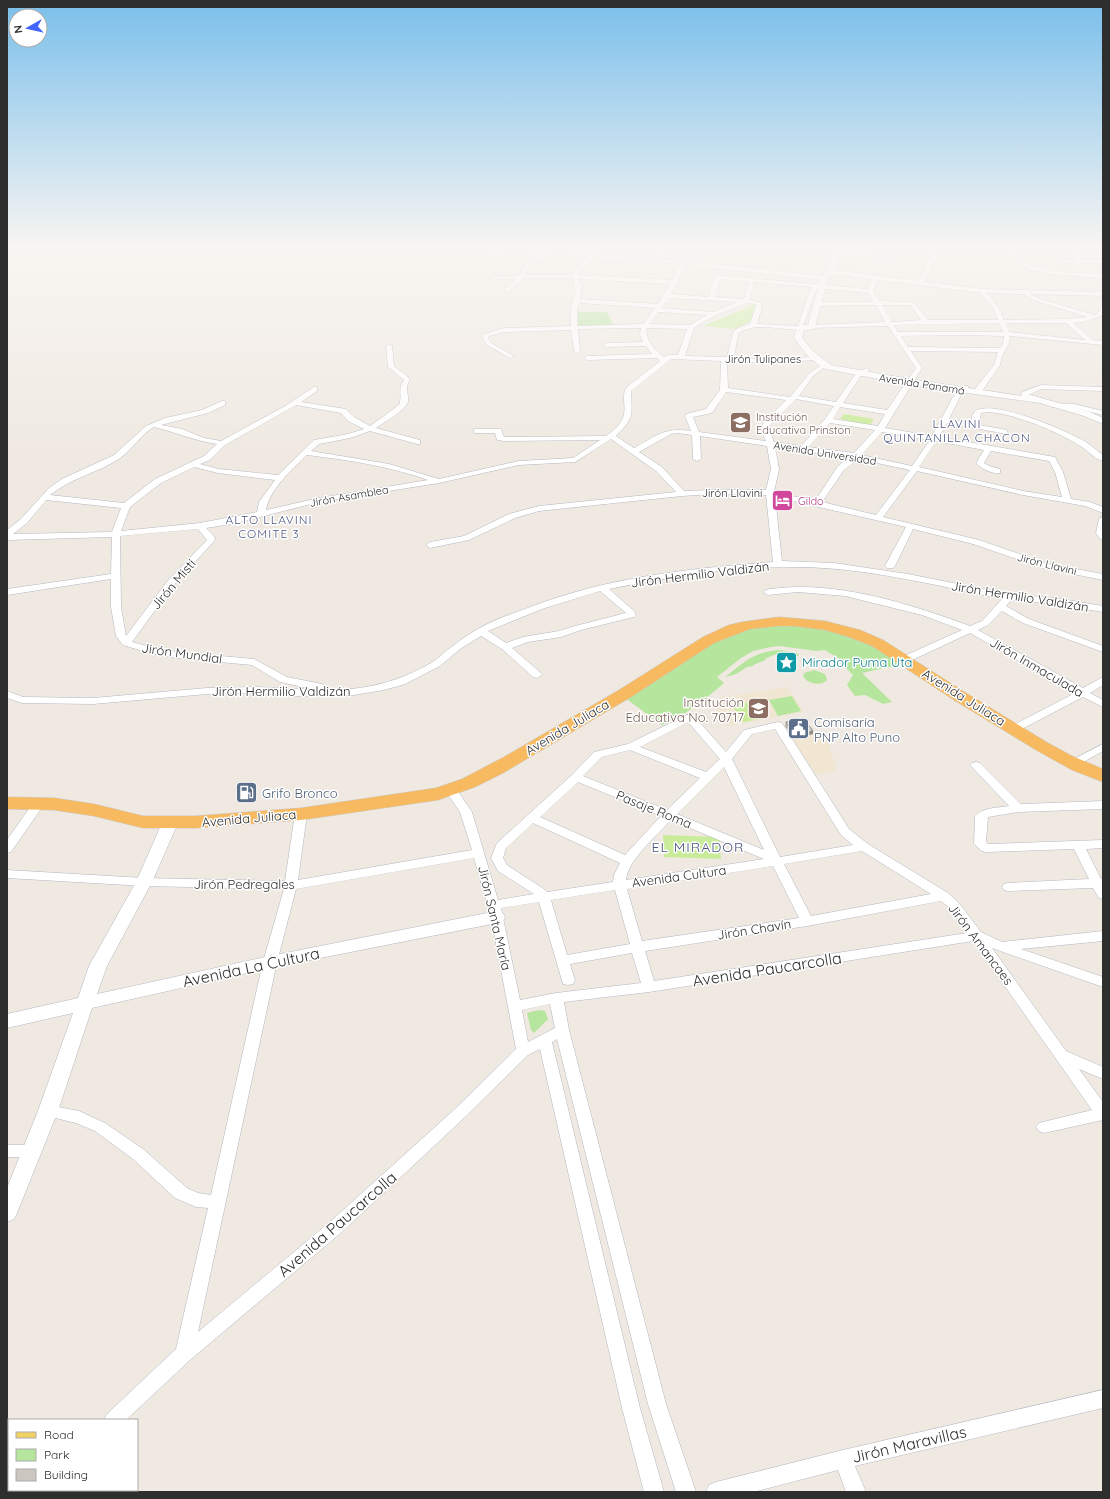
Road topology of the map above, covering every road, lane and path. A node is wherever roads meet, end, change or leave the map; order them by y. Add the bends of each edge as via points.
1 (575, 317) edge
2 (652, 317) edge
3 (708, 317) edge
4 (755, 317) edge
5 (805, 317) edge
6 (813, 317) edge
7 (886, 317) edge
8 (922, 317) edge
9 (1000, 317) edge
10 (1091, 317) edge
11 (1068, 321) junction
12 (926, 322) junction
13 (1002, 322) junction
14 (891, 324) junction
15 (646, 325) junction
16 (753, 325) junction
17 (691, 326) junction
18 (574, 327) junction
19 (810, 327) junction
20 (800, 328) junction
21 (896, 334) junction
22 (1007, 334) junction
23 (1092, 343) junction
24 (1103, 343) edge
25 (649, 344) junction
26 (606, 345) dead end
27 (389, 346) dead end
28 (906, 349) junction
29 (1002, 350) junction
30 (578, 351) dead end
31 (657, 356) junction
32 (813, 356) junction
33 (512, 357) dead end
34 (681, 357) junction
35 (587, 358) dead end
36 (727, 360) junction
37 (665, 361) junction
38 (824, 365) junction
39 (863, 372) junction
40 (911, 380) junction
41 (314, 389) dead end
42 (963, 389) junction
43 (980, 389) junction
44 (1103, 389) edge
45 (724, 390) junction
46 (1025, 397) junction
47 (793, 398) junction
48 (1039, 401) junction
49 (222, 403) dead end
50 (295, 403) junction
51 (840, 404) junction
52 (1052, 404) junction
53 (1103, 405) edge
54 (1090, 409) junction
55 (888, 412) junction
56 (1103, 413) edge
57 (828, 420) junction
58 (945, 420) junction
59 (1103, 421) edge
60 (153, 425) junction
61 (975, 425) junction
62 (370, 429) junction
63 (880, 429) junction
64 (477, 431) dead end
65 (1004, 432) dead end
66 (696, 435) junction
67 (609, 437) junction
68 (934, 439) junction
69 (222, 442) junction
70 (417, 442) dead end
71 (771, 444) junction
72 (803, 448) junction
73 (989, 448) junction
74 (634, 451) junction
75 (305, 452) junction
76 (856, 456) junction
77 (697, 459) dead end
78 (1103, 459) edge
79 (194, 465) junction
80 (915, 470) junction
81 (997, 471) dead end
82 (280, 478) junction
83 (439, 481) junction
84 (770, 493) junction
85 (682, 494) junction
86 (44, 497) junction
87 (1067, 500) junction
88 (817, 504) junction
89 (126, 506) junction
90 (1103, 510) edge
91 (261, 513) junction
92 (878, 518) junction
93 (1103, 519) edge
94 (200, 526) junction
95 (911, 526) junction
96 (116, 534) junction
97 (7, 536) edge
98 (1103, 537) edge
99 (430, 545) dead end
100 (778, 564) junction
101 (890, 566) dead end
102 (115, 576) junction
103 (1103, 577) edge
104 (602, 588) junction
105 (7, 592) edge
106 (768, 592) dead end
107 (1008, 597) junction
108 (1001, 607) junction
109 (1103, 609) edge
110 (971, 630) junction
111 (481, 631) junction
112 (126, 643) junction
113 (505, 647) junction
114 (1103, 649) edge
115 (906, 660) junction
116 (537, 675) dead end
117 (1103, 680) edge
118 (331, 693) junction
119 (1083, 693) junction
120 (7, 694) edge
121 (1103, 704) edge
122 (1014, 729) junction
123 (631, 747) junction
124 (1103, 747) edge
125 (726, 759) junction
126 (1074, 764) junction
127 (976, 765) dead end
128 (1103, 776) edge
129 (707, 777) junction
130 (576, 778) junction
131 (451, 790) junction
132 (7, 803) edge
133 (39, 803) junction
134 (1103, 805) edge
135 (1018, 808) junction
136 (301, 814) junction
137 (669, 815) junction
138 (533, 818) junction
139 (170, 823) junction
140 (1103, 844) edge
141 (1078, 845) junction
142 (864, 847) junction
143 (7, 849) edge
144 (479, 853) junction
145 (627, 861) junction
146 (776, 861) junction
147 (7, 874) edge
148 (144, 882) junction
149 (1100, 883) edge
150 (619, 884) junction
151 (290, 885) junction
152 (1008, 887) dead end
153 (1103, 895) edge
154 (544, 896) junction
155 (944, 896) junction
156 (495, 911) junction
157 (807, 920) junction
158 (978, 936) junction
159 (1103, 936) edge
160 (637, 947) junction
161 (1002, 947) junction
162 (564, 961) junction
163 (270, 962) junction
164 (568, 980) dead end
165 (1103, 982) edge
166 (649, 987) junction
167 (556, 998) junction
168 (86, 1004) junction
169 (514, 1008) junction
170 (7, 1021) edge
171 (562, 1030) junction
172 (545, 1040) junction
173 (523, 1051) junction
174 (1061, 1055) junction
175 (1103, 1073) edge
176 (48, 1111) junction
177 (1103, 1114) edge
178 (1044, 1127) dead end
179 (7, 1151) edge
180 (32, 1151) junction
181 (216, 1202) junction
182 (7, 1213) edge
183 (184, 1354) junction
184 (1103, 1399) edge
185 (114, 1419) edge
186 (843, 1459) junction
187 (654, 1492) edge
188 (686, 1492) edge
189 (716, 1492) edge
190 (856, 1492) edge

1 - 18 street
2 - 15 street
3 - 17 street
4 - 16 street
5 - 20 street
6 - 19 street
7 - 14 street
8 - 12 street
9 - 13 street
10 - 11 street
11 - 13 street
11 - 23 street
12 - 13 street
12 - 14 street
13 - 22 street
14 - 19 street
14 - 21 street
15 - 17 street
15 - 18 street
15 - 25 street via 643,333
16 - 20 street
16 - 36 street via 736,331
17 - 34 street
18 - 30 street
18 - 33 street via 494,332 486,335 489,344
19 - 20 street
20 - 32 street, Avenida Panamá via 798,338
21 - 22 street
21 - 28 street
22 - 23 street
22 - 29 street via 1006,344
23 - 24 street
25 - 26 street
25 - 31 street
27 - 62 street via 391,367 407,380 403,386 404,402 398,410
28 - 29 street
28 - 40 street via 919,368
29 - 43 street via 997,365
31 - 35 street
31 - 37 street
32 - 36 street, Jirón Tulipanes via 773,361
32 - 38 street, Avenida Panamá
32 - 39 street, Avenida Panamá
34 - 36 street, Jirón Tulipanes
34 - 37 street, Jirón Tulipanes via 669,357
36 - 45 street
37 - 67 street via 629,388 628,414 625,422
38 - 39 street, Avenida Panamá
38 - 47 street via 811,375
39 - 40 street, Avenida Panamá
39 - 51 street
40 - 42 street, Avenida Panamá
40 - 55 street
41 - 50 street, Jirón Mundial
42 - 43 street, Avenida Panamá
42 - 48 street, Avenida Panamá
42 - 58 street
43 - 46 street, Avenida Panamá
44 - 46 street via 1041,387 1030,391
45 - 47 street
45 - 66 street via 709,411 689,416
46 - 48 street, Avenida Panamá
47 - 51 street
47 - 71 street via 767,424 765,430
48 - 52 street, Avenida Panamá
49 - 60 street via 209,410 175,417
50 - 62 street via 343,412
50 - 69 street, Jirón Mundial
51 - 55 street
51 - 57 street
52 - 54 street
52 - 59 street, Avenida Panamá
53 - 54 street
54 - 56 street
55 - 63 street
57 - 63 street
57 - 72 street
58 - 61 street
58 - 68 street
60 - 69 street via 202,440
60 - 86 street via 125,451 104,464 66,480
61 - 65 street
61 - 78 street via 979,411 999,410 1069,437
62 - 70 street
62 - 75 street via 350,436 320,441
63 - 68 street
63 - 76 street
64 - 67 street via 498,431 500,438 504,439
66 - 71 street, Avenida Universidad
66 - 74 street, Avenida Universidad via 669,432
66 - 77 street
67 - 74 street
67 - 83 street, Jirón Asamblea via 573,460 519,463
68 - 73 street
68 - 80 street
69 - 79 street, Jirón Mundial via 212,454
71 - 72 street, Avenida Universidad
71 - 84 street via 775,469
72 - 76 street, Avenida Universidad
73 - 81 street via 980,464
73 - 87 street via 1052,459 1061,476
74 - 85 street
75 - 82 street
75 - 83 street via 390,466
76 - 80 street, Avenida Universidad
76 - 88 street via 841,468
79 - 82 street via 218,471
79 - 89 street, Jirón Mundial via 158,481
80 - 87 street, Avenida Universidad
80 - 92 street
82 - 91 street via 263,502
83 - 91 street, Jirón Asamblea
84 - 85 street, Jirón Llavini
84 - 88 street, Jirón Llavini
84 - 100 street
85 - 99 street, Jirón Llavini via 539,509 512,516 466,538
86 - 89 street
86 - 97 street
87 - 90 street, Avenida Universidad
88 - 92 street, Jirón Llavini
89 - 96 street, Jirón Mundial
91 - 94 street, Jirón Asamblea
92 - 95 street, Jirón Llavini
93 - 98 street via 1100,533
94 - 96 street, Jirón Asamblea
94 - 112 street, Jirón Misti via 211,540 169,585
95 - 101 street
95 - 103 street, Jirón Llavini via 976,542 1046,566
96 - 97 street, Jirón Asamblea
96 - 102 street, Jirón Mundial
100 - 104 street, Jirón Hermilio Valdizán via 688,573
100 - 107 street, Jirón Hermilio Valdizán via 834,566
102 - 105 street
102 - 112 street, Jirón Mundial via 116,607 121,636
104 - 111 street, Jirón Hermilio Valdizán via 539,606
104 - 113 street via 631,615 561,634 526,639
106 - 110 street, Jirón Inmaculada via 798,589 845,593 910,608
107 - 108 street
107 - 109 street, Jirón Hermilio Valdizán
108 - 110 street via 985,622
108 - 114 street via 1026,621
110 - 115 street
110 - 119 street, Jirón Inmaculada
111 - 113 street
111 - 118 street, Jirón Hermilio Valdizán via 436,664 401,682 354,692
112 - 118 street, Jirón Mundial via 177,655 254,662 284,680 318,686
113 - 116 street
115 - 122 highway, Avenida Juliaca via 932,679
115 - 131 highway, Avenida Juliaca via 869,639 810,623 778,621 738,627 709,639 643,683 487,775
117 - 119 street
118 - 120 street, Jirón Hermilio Valdizán via 219,690 80,702 22,700
119 - 121 street, Jirón Inmaculada
119 - 122 street
122 - 126 highway, Avenida Juliaca
123 - 125 street via 689,717
123 - 129 street
123 - 130 street via 598,754
124 - 126 street
125 - 129 street
125 - 142 street, Jirón Amancaes via 748,732 778,725 845,832
125 - 146 street
126 - 128 highway, Avenida Juliaca
127 - 135 street
129 - 137 street
130 - 137 street, Pasaje Roma
130 - 138 street
131 - 136 highway, Avenida Juliaca via 422,797
131 - 144 street, Jirón Santa María via 466,812
132 - 133 highway, Avenida Juliaca
133 - 139 highway, Avenida Juliaca via 94,810 144,822
133 - 143 street
134 - 135 street
135 - 141 street via 990,812 981,817 982,846 986,848
136 - 139 highway, Avenida Juliaca
136 - 151 street
137 - 145 street
137 - 146 street, Pasaje Roma
138 - 145 street
138 - 154 street via 501,846 497,858 502,868
139 - 148 street
140 - 141 street
141 - 149 street
142 - 146 street, Avenida Cultura
142 - 155 street, Jirón Amancaes
144 - 151 street, Jirón Pedregales
144 - 156 street, Jirón Santa María
145 - 150 street via 620,875
146 - 150 street, Avenida Cultura
146 - 157 street
147 - 148 street, Jirón Pedregales
148 - 151 street, Jirón Pedregales
148 - 168 street via 98,966
149 - 152 street
149 - 153 street
150 - 154 street, Avenida Cultura
150 - 160 street
151 - 163 street
154 - 156 street, Avenida Cultura
154 - 162 street
155 - 157 street, Jirón Chavín
155 - 158 street, Jirón Amancaes
156 - 163 street, Avenida La Cultura
156 - 169 street, Jirón Santa María
157 - 160 street, Jirón Chavín
158 - 161 street
158 - 166 street, Avenida Paucarcolla
158 - 174 street, Jirón Amancaes
159 - 161 street
160 - 162 street, Jirón Chavín
160 - 166 street
161 - 165 street
162 - 164 street
163 - 168 street, Avenida La Cultura
163 - 181 street
166 - 167 street, Avenida Paucarcolla
167 - 169 street, Avenida Paucarcolla
167 - 171 street
168 - 170 street, Avenida La Cultura
168 - 176 street
169 - 173 street, Jirón Santa María
171 - 172 street, Avenida Paucarcolla
171 - 188 street via 657,1404
172 - 173 street, Avenida Paucarcolla
172 - 187 street via 631,1408
173 - 183 street, Avenida Paucarcolla via 337,1226
174 - 175 street
174 - 177 street, Jirón Amancaes
176 - 180 street
176 - 181 street via 79,1117 100,1127 138,1154 181,1193 196,1200
177 - 178 street
179 - 180 street
180 - 182 street
181 - 183 street
183 - 185 street, Avenida Paucarcolla
184 - 186 street, Jirón Maravillas
186 - 189 street, Jirón Maravillas
186 - 190 street

